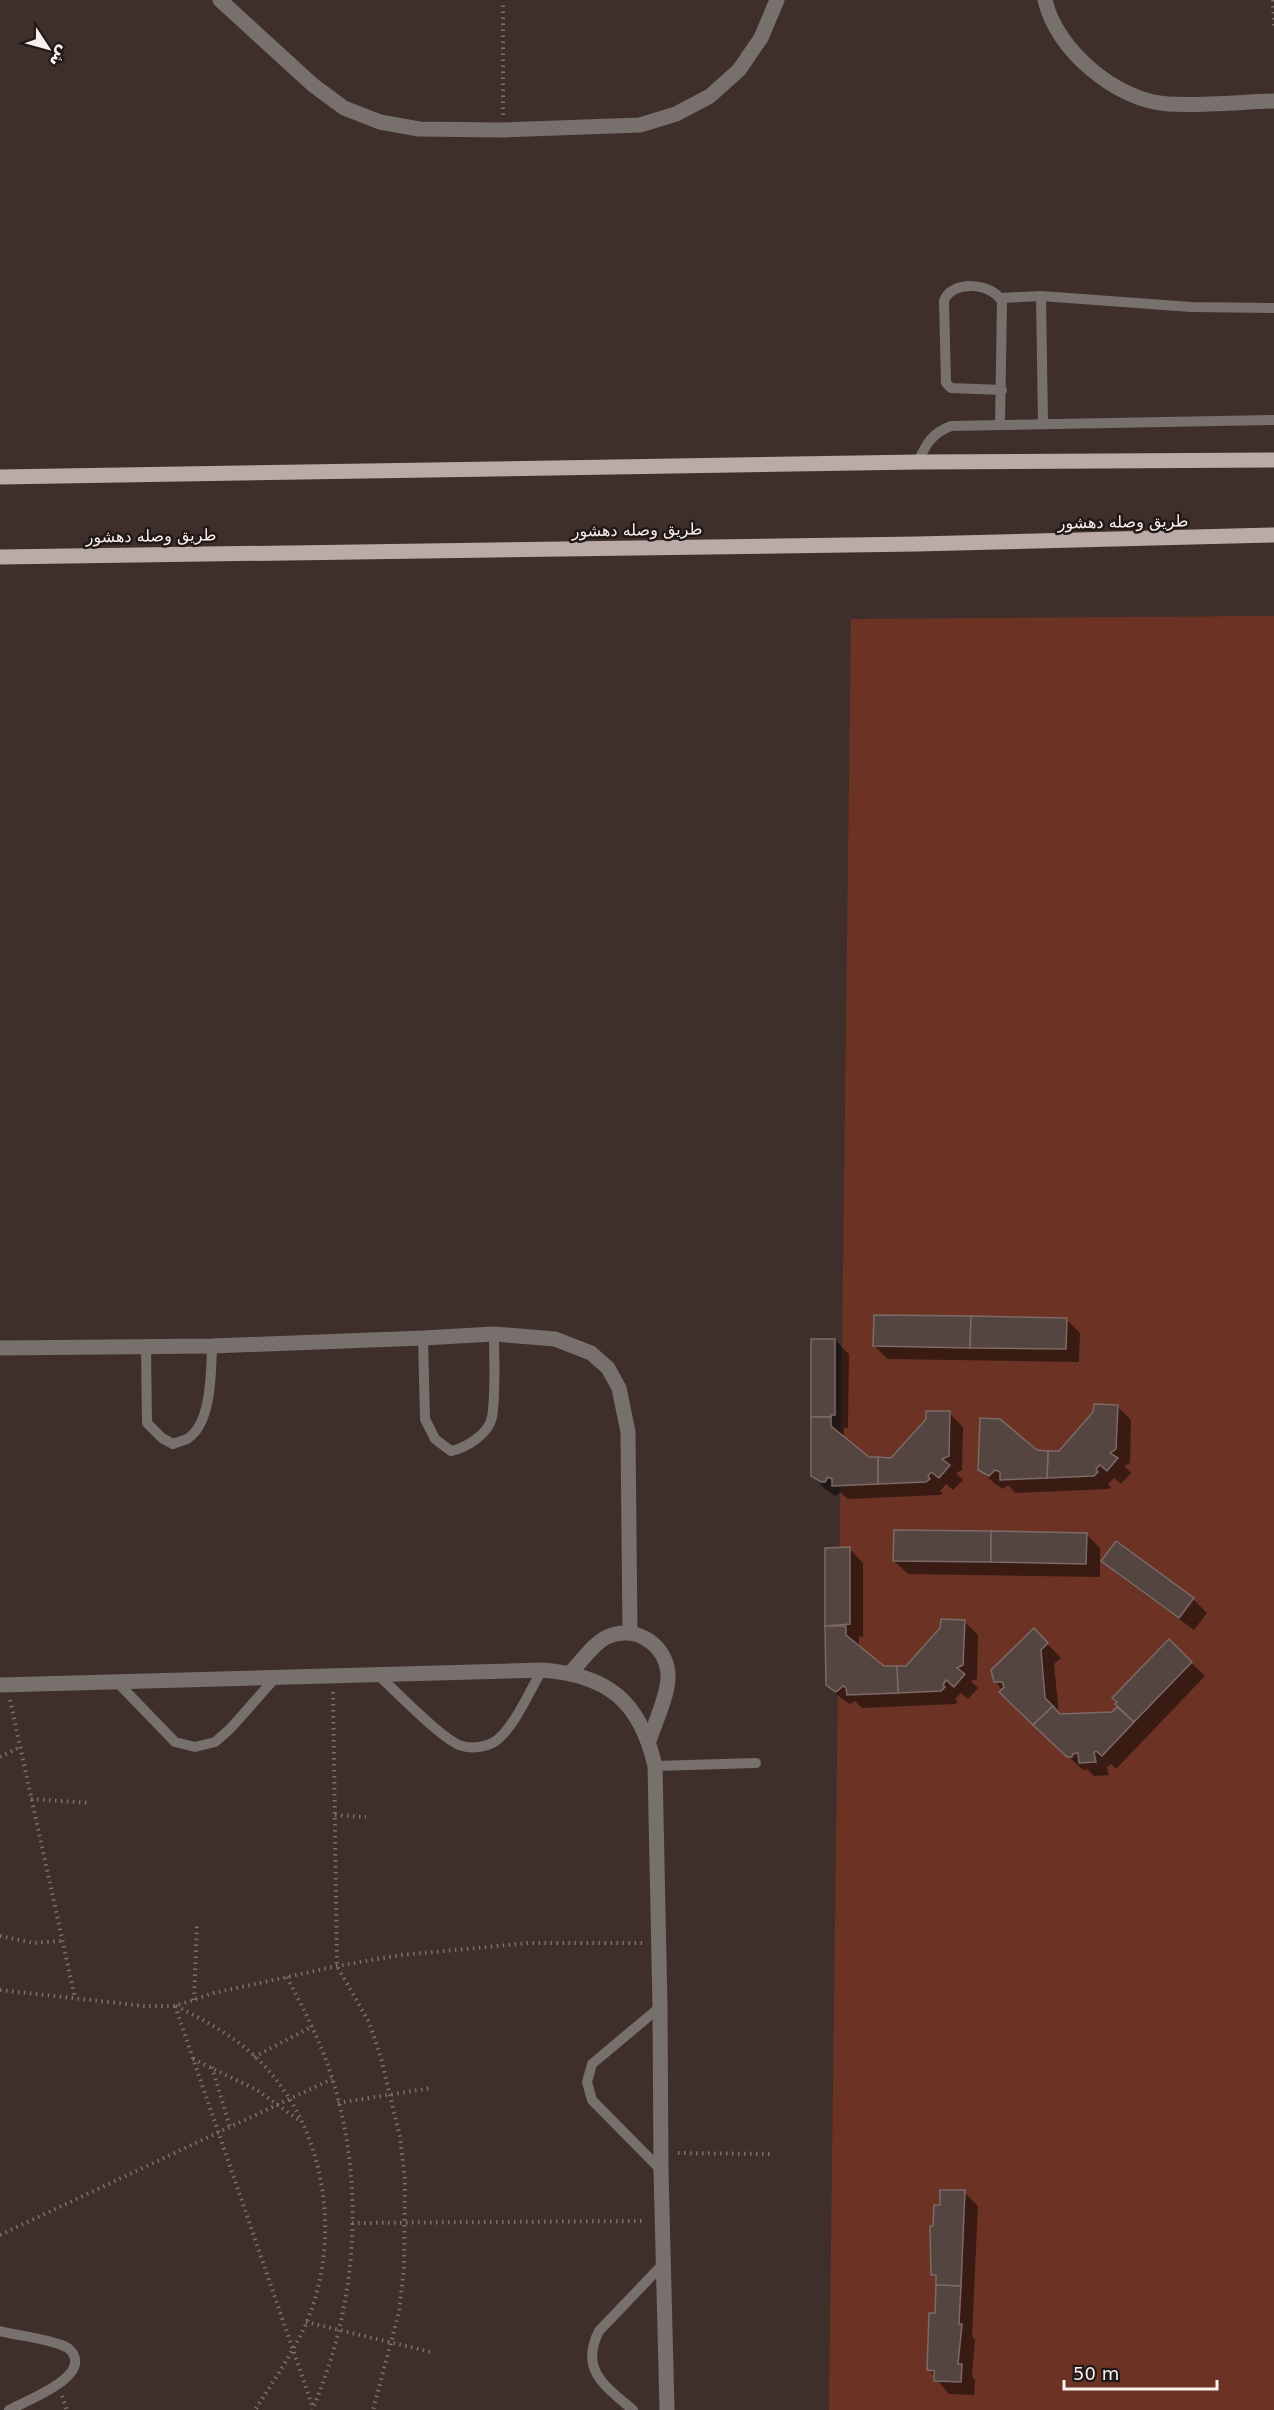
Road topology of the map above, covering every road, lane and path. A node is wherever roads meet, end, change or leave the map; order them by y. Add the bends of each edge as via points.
1 (220, 0) edge
2 (777, 0) edge
3 (1045, 0) edge
4 (1273, 0) edge
5 (503, 5) dead end
6 (1274, 27) edge
7 (1274, 101) edge
8 (502, 130) junction
9 (1041, 296) junction
10 (1000, 298) junction
11 (1274, 308) edge
12 (1002, 390) junction
13 (1274, 420) edge
14 (1000, 424) junction
15 (1043, 424) junction
16 (1274, 460) edge
17 (918, 462) junction
18 (0, 477) edge
19 (1274, 535) edge
20 (0, 556) edge
21 (494, 1334) junction
22 (423, 1338) junction
23 (146, 1346) junction
24 (212, 1346) junction
25 (0, 1348) edge
26 (630, 1633) junction
27 (542, 1670) junction
28 (571, 1672) junction
29 (378, 1675) junction
30 (332, 1676) junction
31 (276, 1677) junction
32 (117, 1682) junction
33 (3, 1685) edge
34 (650, 1741) junction
35 (20, 1747) junction
36 (0, 1756) edge
37 (756, 1763) dead end
38 (655, 1766) junction
39 (31, 1799) junction
40 (90, 1803) dead end
41 (334, 1815) junction
42 (366, 1816) dead end
43 (197, 1924) dead end
44 (0, 1936) edge
45 (61, 1941) junction
46 (659, 1944) junction
47 (337, 1966) junction
48 (287, 1977) junction
49 (0, 1990) edge
50 (75, 1998) junction
51 (194, 2000) junction
52 (175, 2006) junction
53 (660, 2007) junction
54 (313, 2026) junction
55 (254, 2056) junction
56 (192, 2059) junction
57 (212, 2067) junction
58 (332, 2079) junction
59 (431, 2088) dead end
60 (391, 2095) junction
61 (290, 2099) junction
62 (338, 2103) junction
63 (278, 2104) junction
64 (303, 2122) junction
65 (230, 2127) junction
66 (218, 2133) junction
67 (661, 2153) junction
68 (773, 2154) dead end
69 (661, 2170) junction
70 (664, 2221) junction
71 (352, 2223) junction
72 (406, 2223) junction
73 (0, 2235) edge
74 (665, 2262) junction
75 (306, 2322) junction
76 (338, 2330) junction
77 (0, 2331) edge
78 (392, 2343) junction
79 (293, 2350) junction
80 (431, 2352) dead end
81 (313, 2409) edge
82 (9, 2410) edge
83 (255, 2410) edge
84 (373, 2410) edge
85 (633, 2410) edge
86 (667, 2410) edge

1 - 8 street via 313,85 344,108 380,122 419,129
2 - 8 street via 761,38 739,70 710,96 676,114 639,125
3 - 7 street via 1065,42 1092,72 1127,93 1166,104
4 - 6 path
5 - 8 path
9 - 10 lane
9 - 11 lane via 1212,308
9 - 15 lane
10 - 12 lane
10 - 12 lane via 987,288 955,287 946,296 944,306 947,386
12 - 14 lane
13 - 15 lane
14 - 15 lane
14 - 17 lane via 939,430 928,441
16 - 17 main road
17 - 18 main road
19 - 20 main road, طريق وصله دهشور via 917,544
21 - 22 street
21 - 22 lane via 492,1420 476,1440 451,1451 435,1439 425,1419
21 - 26 street via 555,1339 591,1353 608,1368 619,1388 627,1432
22 - 24 street
23 - 24 street
23 - 24 lane via 147,1423 173,1444 188,1439 207,1406
23 - 25 street
26 - 28 street via 605,1638
26 - 34 street via 654,1644 667,1667 668,1680
27 - 28 street
27 - 29 street
27 - 29 lane via 509,1726 496,1741 479,1748 460,1746 444,1735
28 - 34 street via 619,1696
29 - 30 street
30 - 31 street
30 - 41 path
31 - 32 street
31 - 32 lane via 215,1743 195,1747 175,1742
32 - 33 street
33 - 35 path
34 - 38 street
35 - 36 path
35 - 39 path
37 - 38 lane
38 - 46 street
39 - 40 path
39 - 45 path
41 - 42 path
41 - 47 path
43 - 51 path
44 - 45 path via 33,1943
45 - 50 path
46 - 47 path via 530,1942 454,1948
46 - 53 street
47 - 48 path
47 - 60 path via 369,2022
48 - 51 path
48 - 54 path
49 - 50 path
50 - 52 path
51 - 52 path
52 - 55 path via 209,2022
52 - 56 path
53 - 67 street
53 - 69 lane via 605,2050 592,2064 587,2082 592,2100
54 - 55 path
54 - 58 path
55 - 61 path
56 - 57 path
56 - 66 path
57 - 63 path
57 - 65 path
58 - 61 path
58 - 62 path
59 - 60 path
60 - 62 path
60 - 72 path via 400,2137
61 - 63 path
61 - 64 path
62 - 71 path via 352,2189
63 - 64 path
63 - 65 path
64 - 75 path via 320,2171 326,2222 322,2273
65 - 66 path
66 - 73 path
66 - 79 path
67 - 68 path
67 - 69 street
69 - 70 street
70 - 72 path
70 - 74 street
71 - 72 path
71 - 76 path via 345,2301
72 - 78 path via 405,2268
74 - 85 lane via 599,2331 591,2352 602,2383
74 - 86 street
75 - 76 path
75 - 79 path
76 - 78 path
76 - 81 path
77 - 82 lane via 65,2346 74,2354 76,2365 71,2375 58,2384
78 - 80 path
78 - 84 path
79 - 81 path
79 - 83 path

